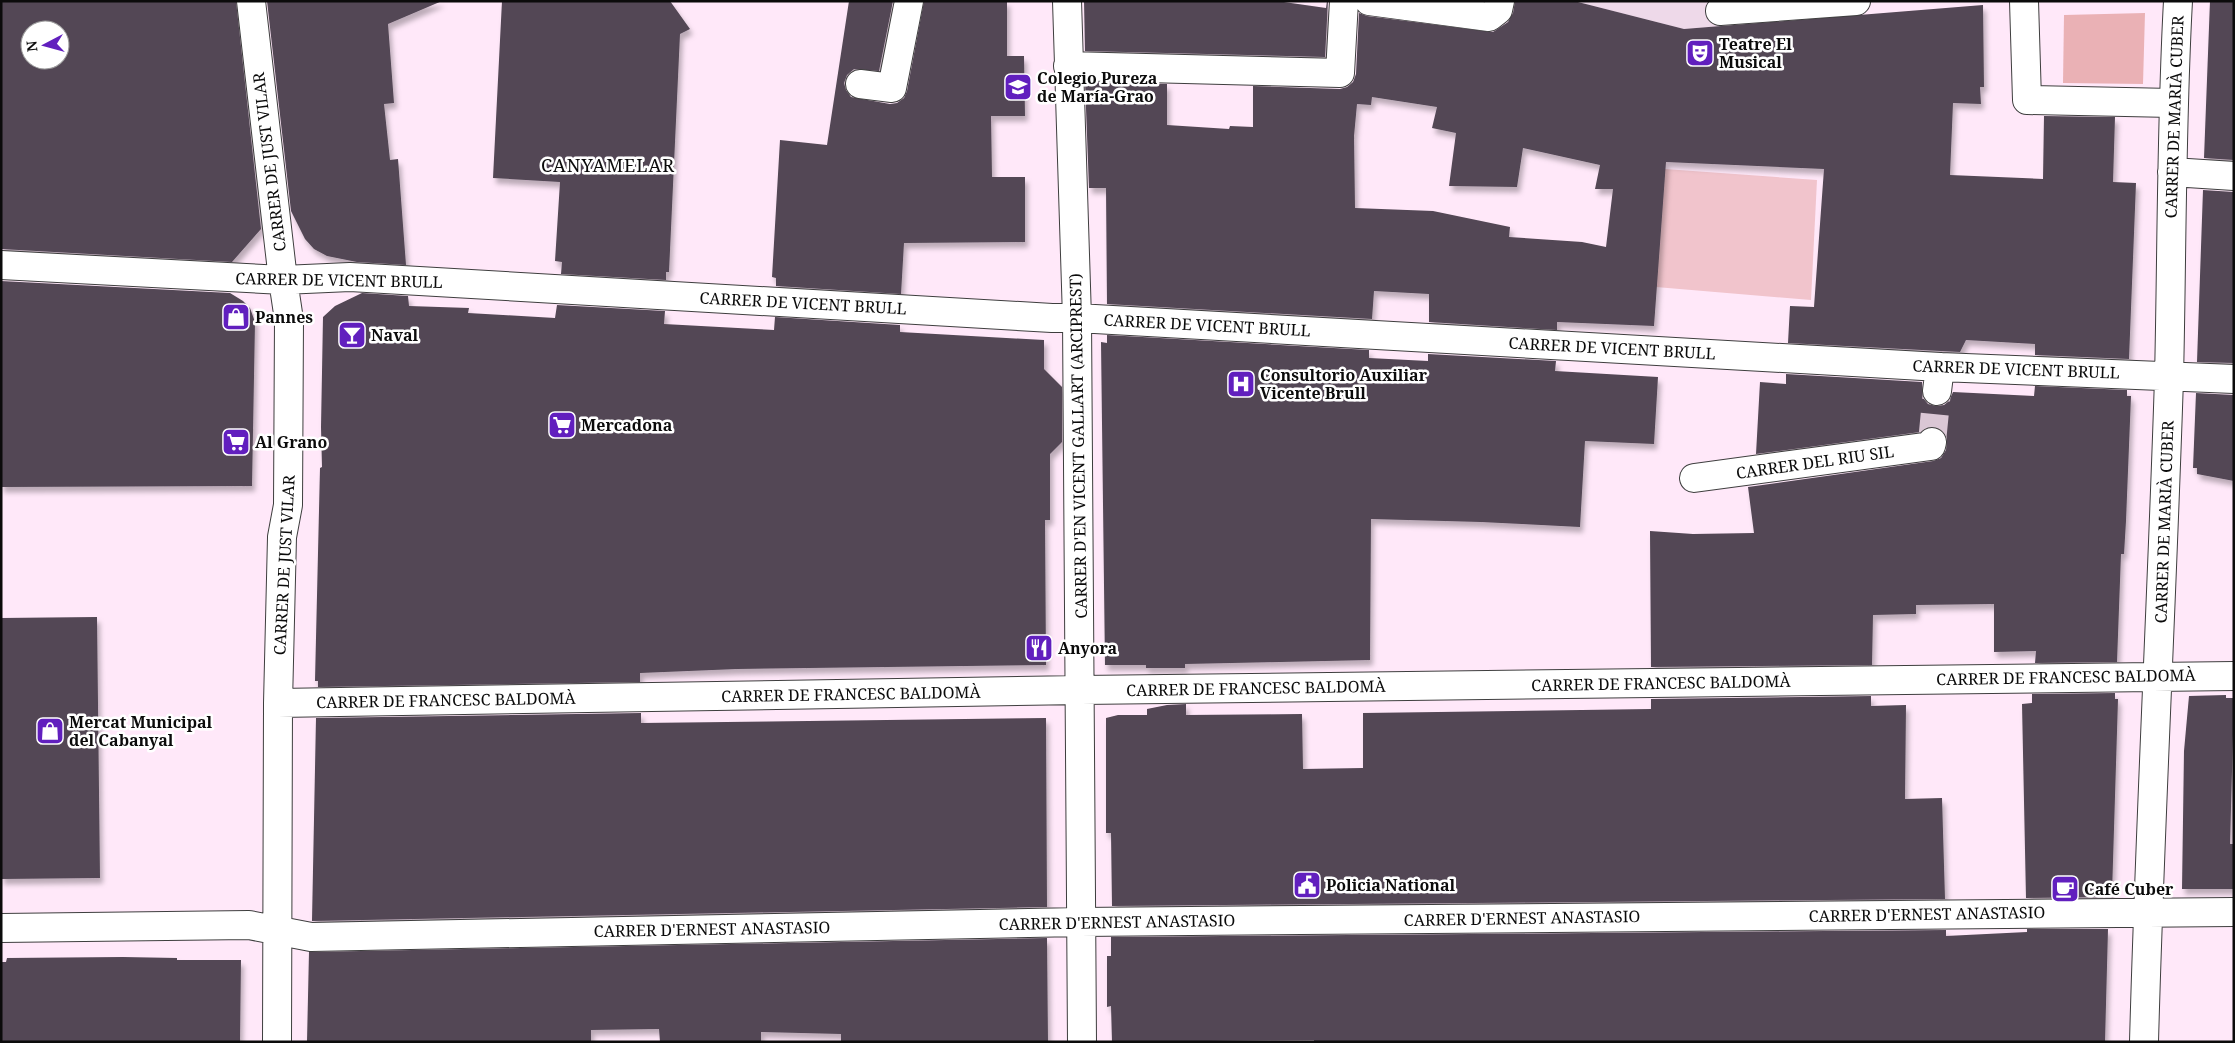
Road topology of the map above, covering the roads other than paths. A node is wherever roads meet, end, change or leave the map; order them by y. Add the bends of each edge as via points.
1 (250, 1) edge
2 (909, 1) edge
3 (1066, 1) edge
4 (1344, 1) edge
5 (1369, 1) edge
6 (1500, 1) edge
7 (1856, 1) edge
8 (2024, 1) edge
9 (2178, 1) edge
10 (1720, 11) dead end
11 (1068, 66) junction
12 (860, 84) dead end
13 (2172, 103) junction
14 (2172, 172) junction
15 (2234, 176) edge
16 (1, 266) edge
17 (283, 280) junction
18 (1077, 318) junction
19 (2169, 375) junction
20 (2234, 379) edge
21 (1932, 442) dead end
22 (1694, 478) dead end
23 (2159, 676) junction
24 (2234, 676) edge
25 (1080, 690) junction
26 (278, 703) junction
27 (2148, 912) junction
28 (2234, 912) edge
29 (1080, 922) junction
30 (1, 928) edge
31 (277, 931) junction
32 (277, 1042) edge
33 (1082, 1042) edge
34 (2144, 1042) edge

1 - 17 street, CARRER DE JUST VILAR
2 - 12 street via 892,88
3 - 11 street, CARRER D'EN VICENT GALLART (ARCIPREST)
4 - 11 street via 1340,73
5 - 6 street via 1489,17 1498,10
7 - 10 street
8 - 13 street via 2027,100
9 - 13 street, CARRER DE MARIÀ CUBER
11 - 18 street, CARRER D'EN VICENT GALLART (ARCIPREST)
13 - 14 street, CARRER DE MARIÀ CUBER
14 - 15 street
14 - 19 street, CARRER DE MARIÀ CUBER
16 - 17 street, CARRER DE VICENT BRULL
17 - 18 street, CARRER DE VICENT BRULL via 350,277
17 - 26 street, CARRER DE JUST VILAR via 289,320 288,505 282,537
18 - 19 street, CARRER DE VICENT BRULL via 1938,379
18 - 25 street, CARRER D'EN VICENT GALLART (ARCIPREST)
19 - 20 street, CARRER DE VICENT BRULL
19 - 23 street, CARRER DE MARIÀ CUBER
21 - 22 street, CARRER DEL RIU SIL via 1931,446
23 - 24 street, CARRER DE FRANCESC BALDOMÀ
23 - 25 street, CARRER DE FRANCESC BALDOMÀ
23 - 27 street, CARRER DE MARIÀ CUBER
25 - 26 street, CARRER DE FRANCESC BALDOMÀ
25 - 29 street, CARRER D'EN VICENT GALLART (ARCIPREST)
26 - 31 street, CARRER DE JUST VILAR
27 - 28 street, CARRER D'ERNEST ANASTASIO
27 - 29 street, CARRER D'ERNEST ANASTASIO
27 - 34 street, CARRER DE MARIÀ CUBER
29 - 31 street, CARRER D'ERNEST ANASTASIO via 311,937
29 - 33 street, CARRER D'EN VICENT GALLART (ARCIPREST)
30 - 31 street, CARRER D'ERNEST ANASTASIO via 250,925
31 - 32 street, CARRER DE JUST VILAR

